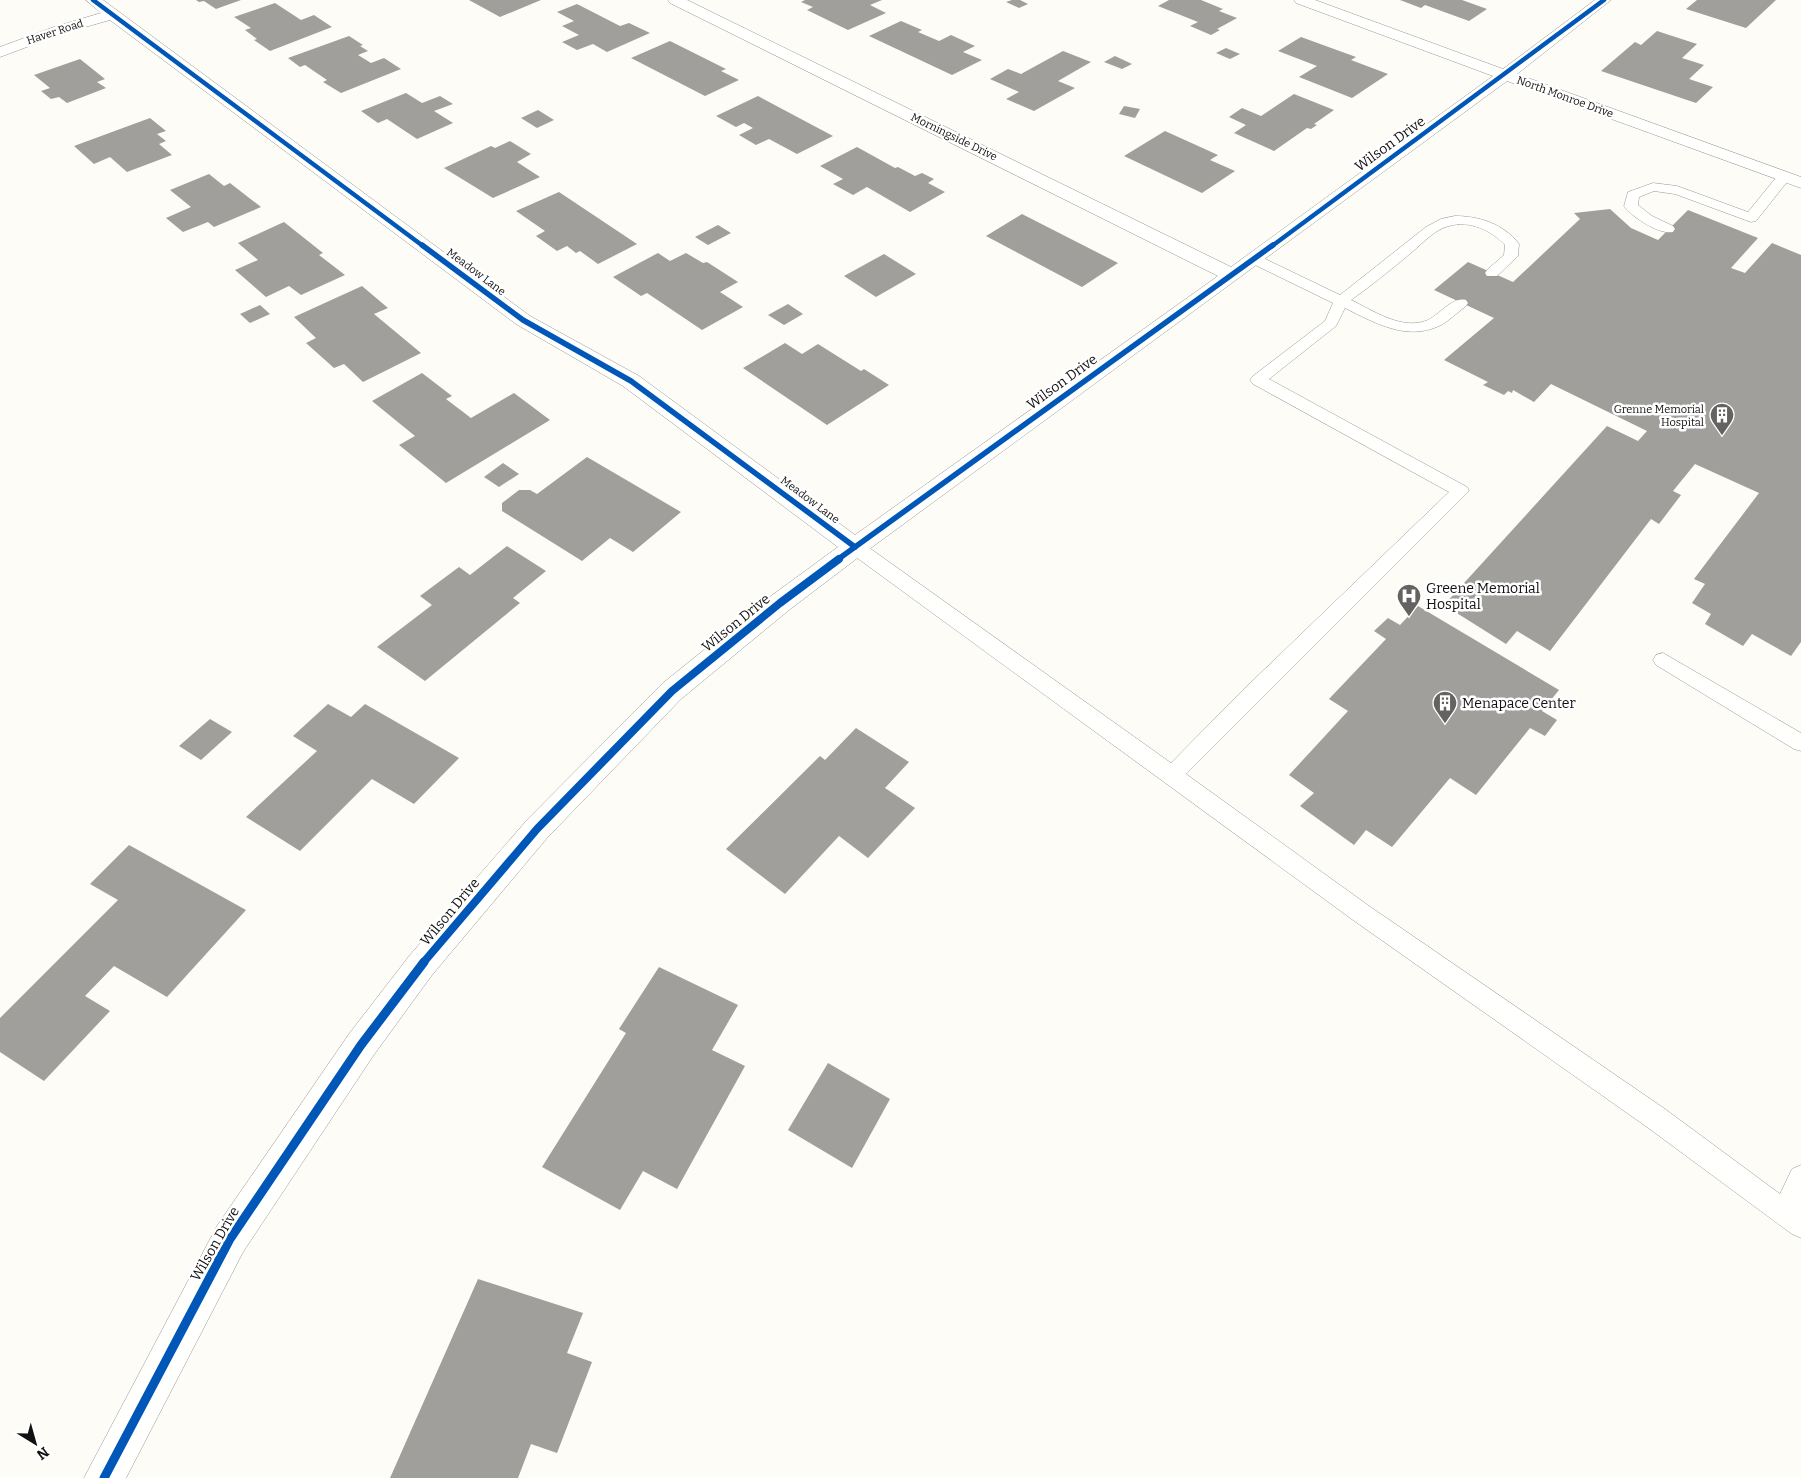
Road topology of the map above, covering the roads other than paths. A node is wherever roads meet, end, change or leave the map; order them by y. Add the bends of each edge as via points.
1 (93, 0) edge
2 (676, 0) edge
3 (1301, 0) edge
4 (1604, 0) edge
5 (111, 14) junction
6 (0, 52) edge
7 (1505, 75) junction
8 (1784, 177) junction
9 (1801, 183) edge
10 (1752, 218) junction
11 (1668, 229) dead end
12 (1740, 231) dead end
13 (1254, 259) junction
14 (1492, 273) dead end
15 (1232, 275) junction
16 (1341, 301) junction
17 (1461, 302) dead end
18 (854, 547) junction
19 (1663, 660) dead end
20 (1801, 743) edge
21 (1172, 775) junction
22 (1801, 1178) edge
23 (1792, 1219) edge
24 (104, 1478) edge

1 - 5 street, Meadow Lane
2 - 15 street, Morningside Drive
3 - 7 street, North Monroe Drive
4 - 7 street, Wilson Drive
5 - 6 street, Haver Road
5 - 18 street, Meadow Lane via 523,320 631,382
7 - 8 street, North Monroe Drive
7 - 13 street, Wilson Drive
8 - 9 street, North Monroe Drive
8 - 10 lane
10 - 11 lane via 1678,190 1653,187 1633,195 1631,206
10 - 12 lane
13 - 15 street, Wilson Drive
13 - 16 lane
14 - 16 lane via 1511,256 1512,244 1503,234 1466,220 1445,222
15 - 18 street, Wilson Drive
16 - 17 lane via 1405,328 1421,328 1436,323
16 - 21 lane via 1331,323 1258,380 1461,490
18 - 21 lane
18 - 24 street, Wilson Drive via 672,691 538,829 421,965 361,1045 230,1238
19 - 20 lane
21 - 23 lane via 1361,913 1656,1118
22 - 23 lane

